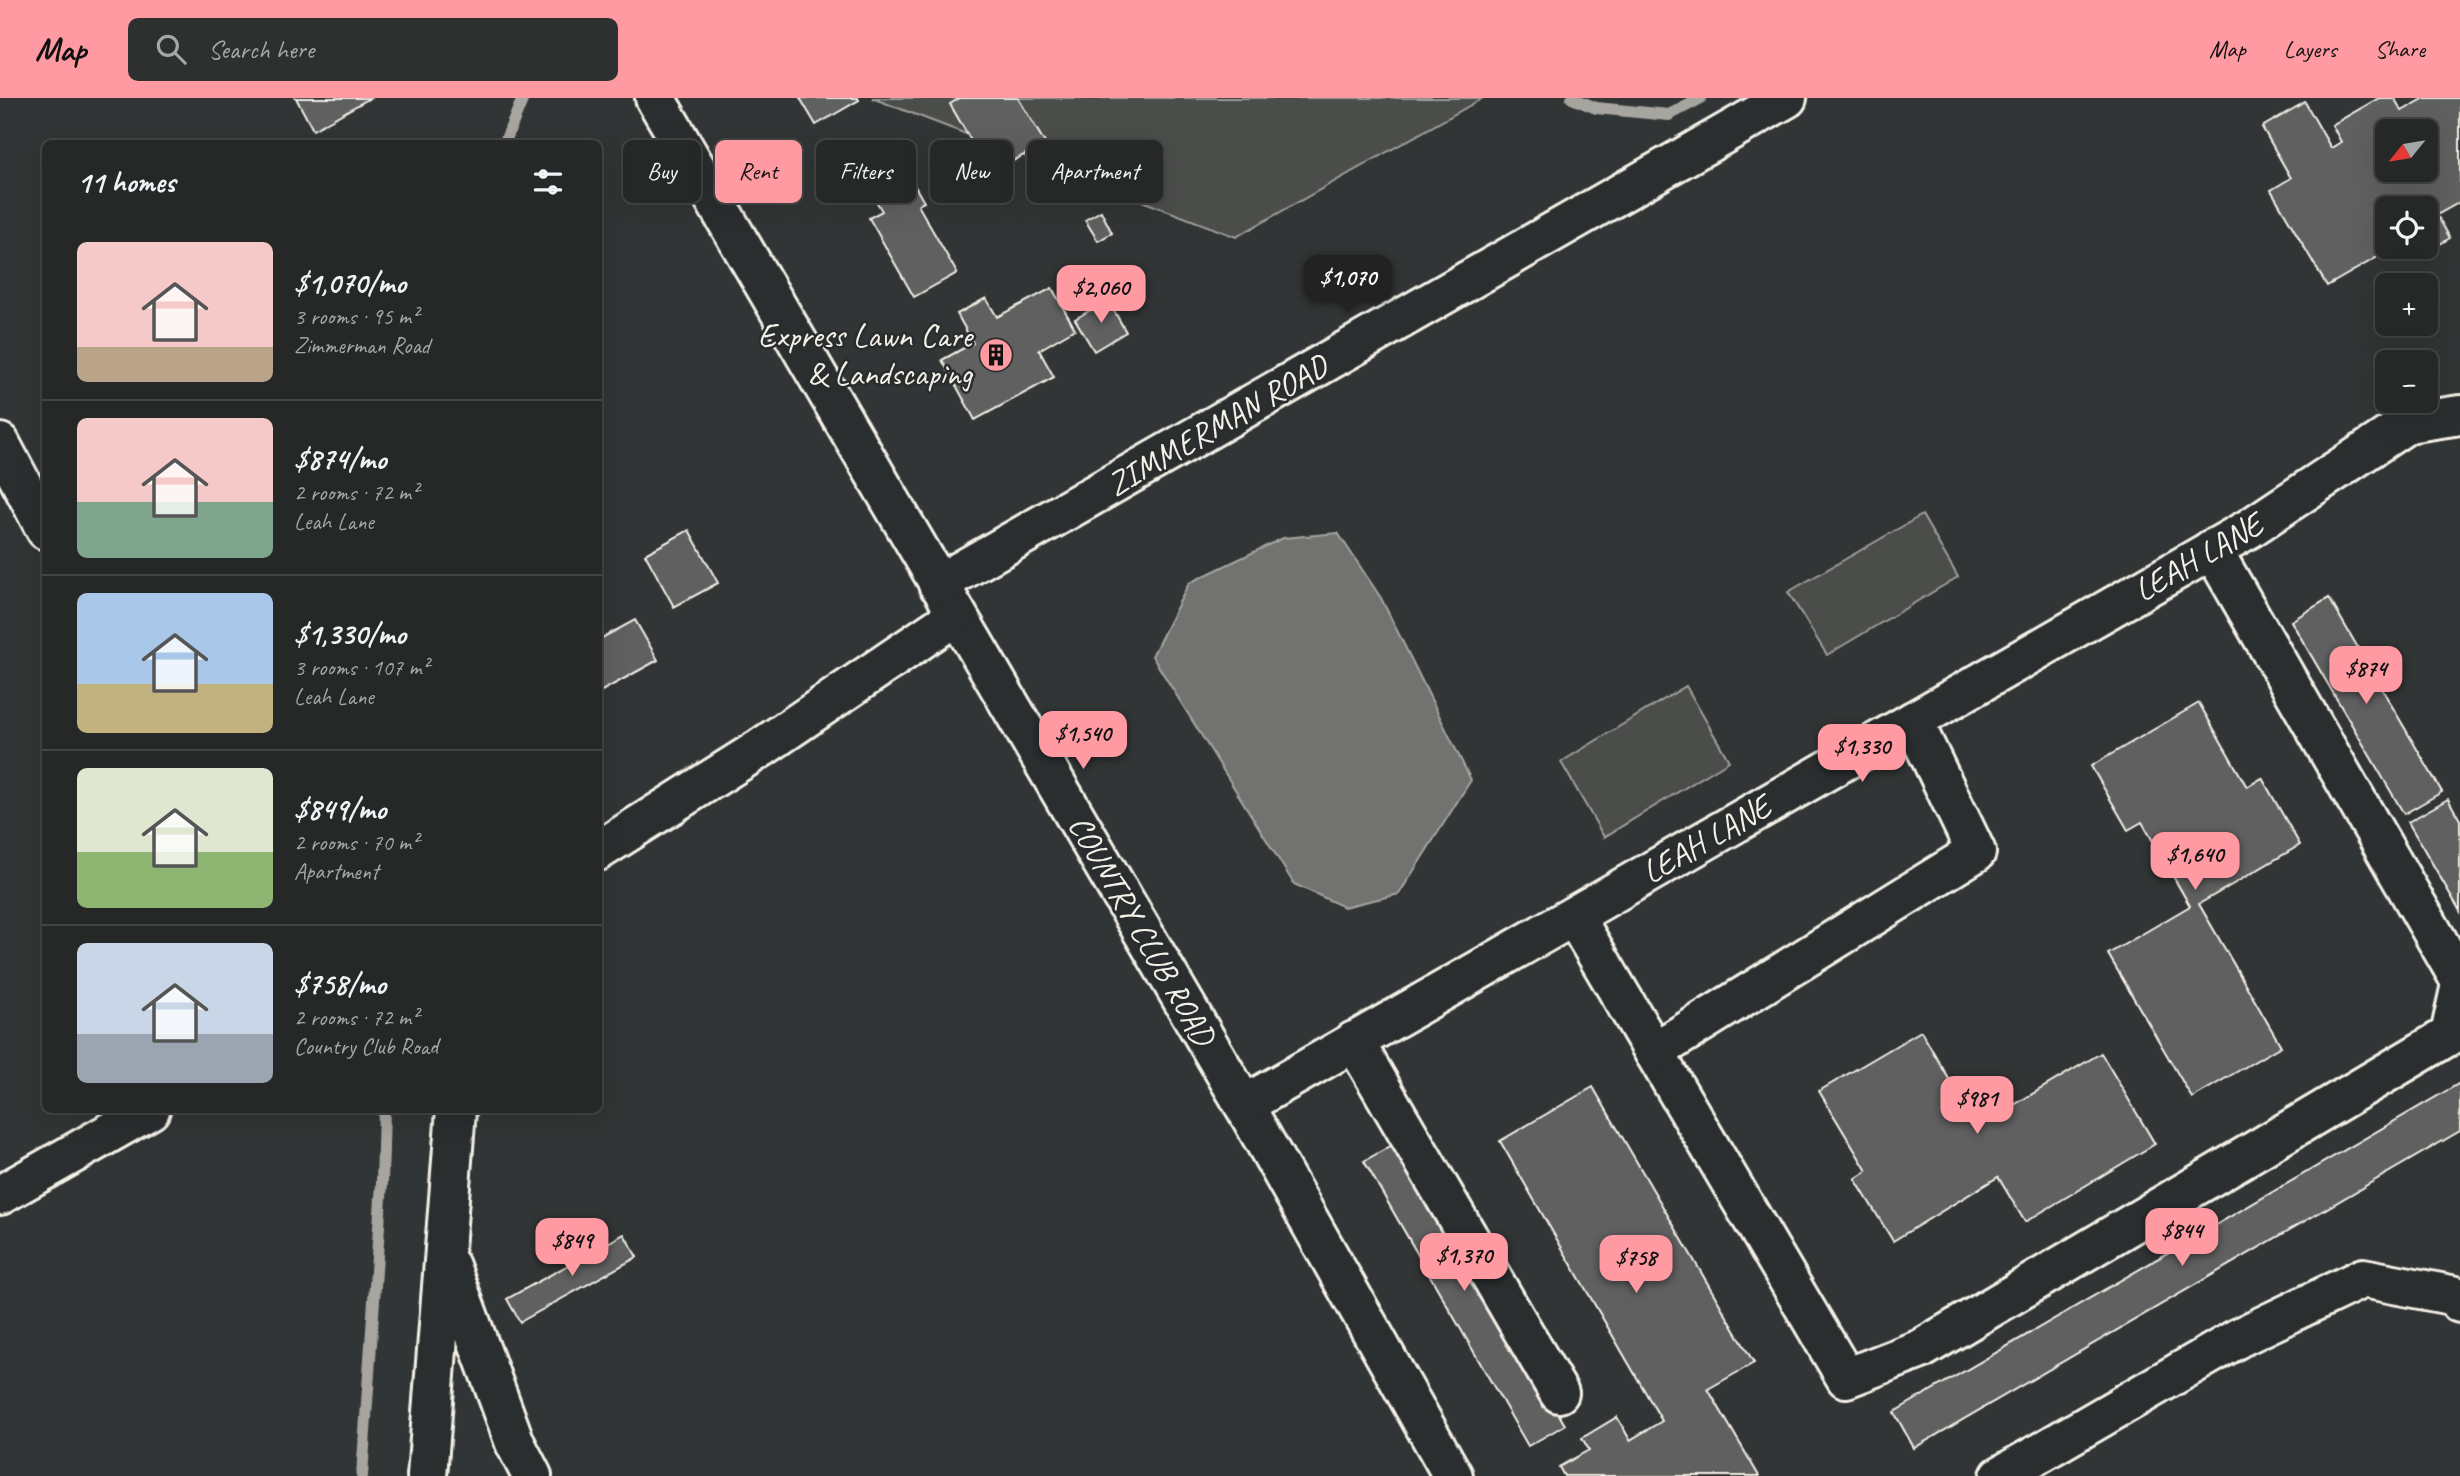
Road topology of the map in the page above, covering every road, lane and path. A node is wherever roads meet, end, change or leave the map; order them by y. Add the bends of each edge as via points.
1 (655, 98) edge
2 (1787, 98) edge
3 (2460, 415) edge
4 (0, 443) edge
5 (42, 522) edge
6 (2212, 549) junction
7 (948, 600) junction
8 (1913, 721) junction
9 (602, 848) edge
10 (1574, 915) junction
11 (2460, 980) edge
12 (2460, 989) edge
13 (1354, 1041) junction
14 (1654, 1052) junction
15 (1244, 1105) junction
16 (145, 1113) edge
17 (456, 1113) edge
18 (0, 1195) edge
19 (447, 1256) junction
20 (2460, 1303) edge
21 (1559, 1393) dead end
22 (427, 1476) edge
23 (532, 1476) edge
24 (1453, 1476) edge
25 (2000, 1476) edge

1 - 7 street, COUNTRY CLUB ROAD
2 - 7 street, ZIMMERMAN ROAD
3 - 6 street, LEAH LANE via 2408,423
4 - 5 street
6 - 8 street, LEAH LANE
6 - 11 street
7 - 9 street, ZIMMERMAN ROAD via 761,748
7 - 15 street, COUNTRY CLUB ROAD
8 - 10 street, LEAH LANE
8 - 14 street via 1976,852
10 - 13 street, LEAH LANE
10 - 14 street
12 - 14 street via 2450,1035 1921,1349 1846,1378
13 - 15 street, LEAH LANE
13 - 21 street
15 - 24 street, COUNTRY CLUB ROAD
16 - 18 street
17 - 19 street
19 - 22 street
19 - 23 street via 515,1443
20 - 25 street via 2456,1296 2363,1278 2240,1337

